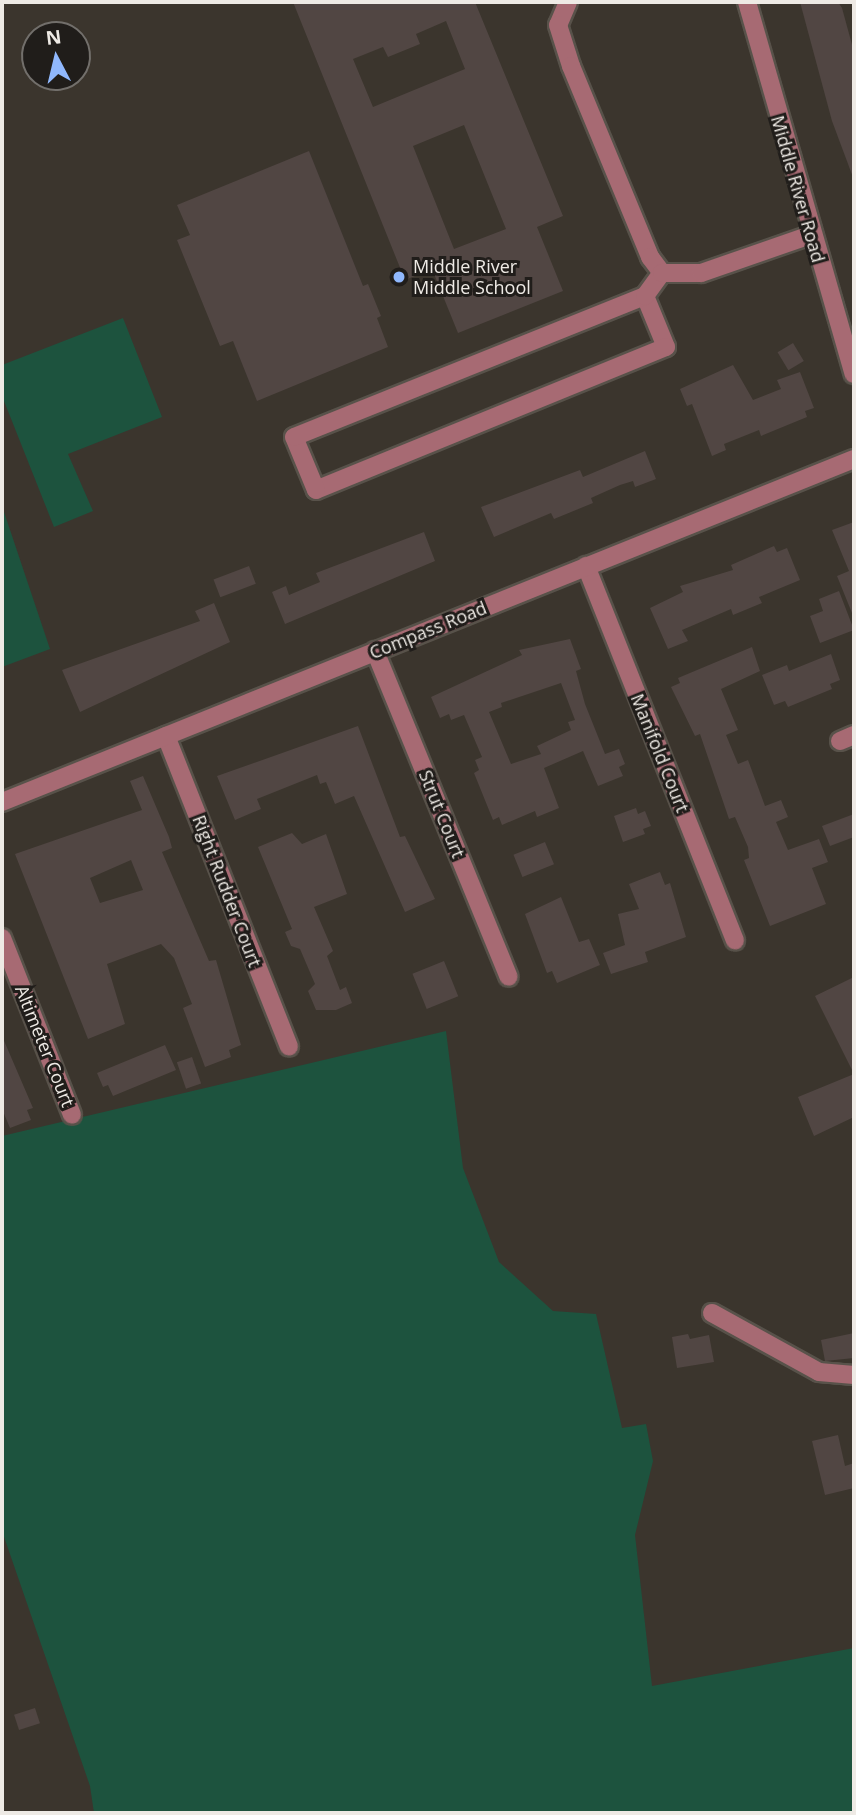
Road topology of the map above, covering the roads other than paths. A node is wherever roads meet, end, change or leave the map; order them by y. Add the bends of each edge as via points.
1 (568, 2) edge
2 (747, 2) edge
3 (811, 235) junction
4 (662, 274) junction
5 (645, 296) junction
6 (854, 373) edge
7 (854, 459) edge
8 (586, 566) junction
9 (375, 651) junction
10 (166, 736) junction
11 (2, 802) edge
12 (2, 938) edge
13 (735, 940) dead end
14 (509, 977) dead end
15 (289, 1047) dead end
16 (72, 1115) dead end
17 (712, 1313) dead end
18 (854, 1376) edge

1 - 4 street via 558,25 570,65 650,257
2 - 3 street, Middle River Road
3 - 4 street via 701,273
3 - 6 street, Middle River Road
4 - 5 street
5 - 5 street via 293,437 316,490 666,347
7 - 8 street, Compass Road
8 - 9 street, Compass Road
8 - 13 street, Manifold Court
9 - 10 street, Compass Road
9 - 14 street, Strut Court
10 - 11 street, Compass Road
10 - 15 street, Right Rudder Court
12 - 16 street, Altimeter Court
17 - 18 street via 819,1372

